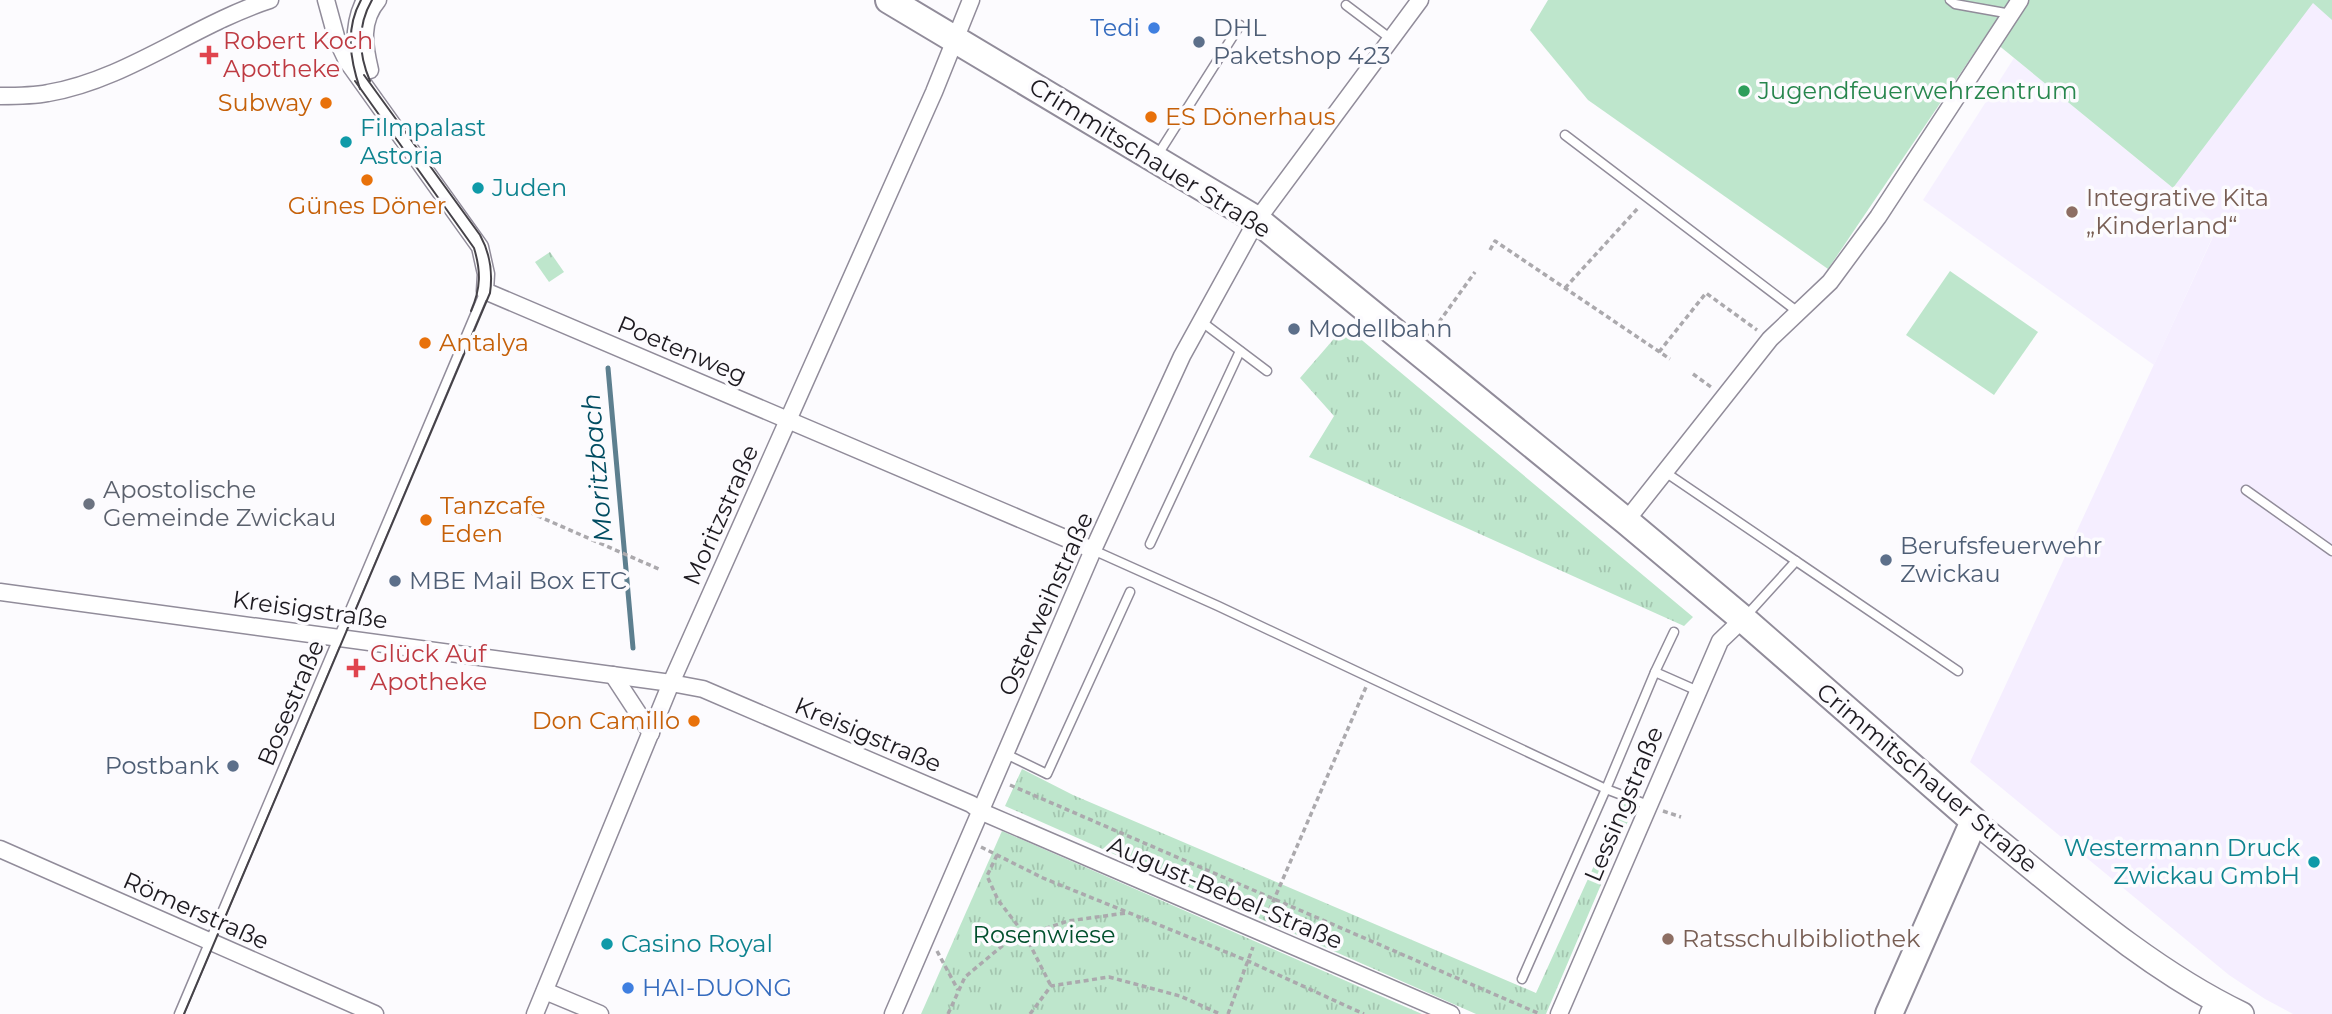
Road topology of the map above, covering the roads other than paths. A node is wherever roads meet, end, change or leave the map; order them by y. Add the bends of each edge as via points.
1 (270, 0) edge
2 (317, 0) edge
3 (326, 0) edge
4 (365, 0) edge
5 (378, 0) edge
6 (889, 0) edge
7 (971, 0) edge
8 (1420, 0) edge
9 (1950, 0) edge
10 (2020, 0) edge
11 (1346, 5) dead end
12 (245, 6) edge
13 (2011, 14) junction
14 (1240, 25) dead end
15 (956, 38) junction
16 (1391, 38) junction
17 (360, 77) junction
18 (0, 96) edge
19 (1565, 135) dead end
20 (1156, 159) junction
21 (1257, 220) junction
22 (485, 290) junction
23 (1798, 312) junction
24 (1202, 322) junction
25 (1240, 351) junction
26 (1267, 371) dead end
27 (788, 420) junction
28 (1665, 472) junction
29 (2246, 490) dead end
30 (1626, 521) junction
31 (1150, 544) dead end
32 (1093, 550) junction
33 (2332, 551) edge
34 (1796, 561) junction
35 (0, 592) edge
36 (1130, 592) dead end
37 (1743, 619) junction
38 (1674, 632) dead end
39 (340, 636) junction
40 (1958, 671) dead end
41 (1656, 672) junction
42 (613, 675) junction
43 (671, 683) junction
44 (1698, 691) junction
45 (651, 733) junction
46 (1006, 754) junction
47 (1606, 789) junction
48 (1648, 805) junction
49 (982, 812) junction
50 (1974, 821) junction
51 (0, 849) edge
52 (210, 942) junction
53 (1522, 979) dead end
54 (545, 991) junction
55 (2211, 1007) edge
56 (179, 1014) edge
57 (375, 1014) edge
58 (535, 1014) edge
59 (600, 1014) edge
60 (893, 1014) edge
61 (1451, 1014) edge
62 (1559, 1014) edge
63 (1889, 1014) edge
64 (2242, 1014) edge

1 - 12 street
2 - 17 street via 327,42
3 - 17 street via 337,40
4 - 17 street via 355,37
5 - 17 street via 364,30
6 - 15 main road, Crimmitschauer Straße
7 - 15 street, Moritzstraße
8 - 16 street, Osterweihstraße
9 - 13 lane
10 - 13 street
11 - 16 lane
12 - 18 street via 92,80 49,93
13 - 23 street via 1878,217 1830,282
14 - 20 lane
15 - 20 main road, Crimmitschauer Straße
15 - 27 street, Moritzstraße
16 - 21 street, Osterweihstraße
17 - 22 street via 474,237 485,262
19 - 23 lane
20 - 21 main road, Crimmitschauer Straße
21 - 24 street, Osterweihstraße
21 - 30 main road, Crimmitschauer Straße
22 - 27 street, Poetenweg
22 - 39 lane, Bosestraße
23 - 28 street via 1770,339
24 - 25 lane
24 - 32 street, Osterweihstraße
25 - 26 lane
25 - 31 lane
27 - 32 street, Poetenweg
27 - 43 street, Moritzstraße
28 - 30 street
28 - 34 lane
29 - 33 lane
30 - 37 main road, Crimmitschauer Straße
32 - 46 street, Osterweihstraße
32 - 47 lane
34 - 37 lane
34 - 40 lane
35 - 39 street, Kreisigstraße
36 - 46 lane via 1047,774
37 - 44 street, Lessingstraße via 1720,641
37 - 50 main road, Crimmitschauer Straße
38 - 41 lane
39 - 42 street, Kreisigstraße
39 - 52 lane, Bosestraße
41 - 44 lane
41 - 47 lane
42 - 43 street, Kreisigstraße
42 - 45 street
43 - 45 street, Moritzstraße
43 - 49 street, Kreisigstraße via 703,690
44 - 48 street, Lessingstraße
45 - 54 street, Moritzstraße
46 - 49 street, Osterweihstraße
47 - 48 lane
47 - 53 lane
48 - 62 street, Lessingstraße
49 - 60 street, Osterweihstraße
49 - 61 street, August-Bebel-Straße
50 - 55 main road, Crimmitschauer Straße
50 - 63 main road
51 - 52 street, Römerstraße
52 - 56 lane, Bosestraße
52 - 57 street, Römerstraße
54 - 58 street, Moritzstraße
54 - 59 street
55 - 64 main road, Crimmitschauer Straße

